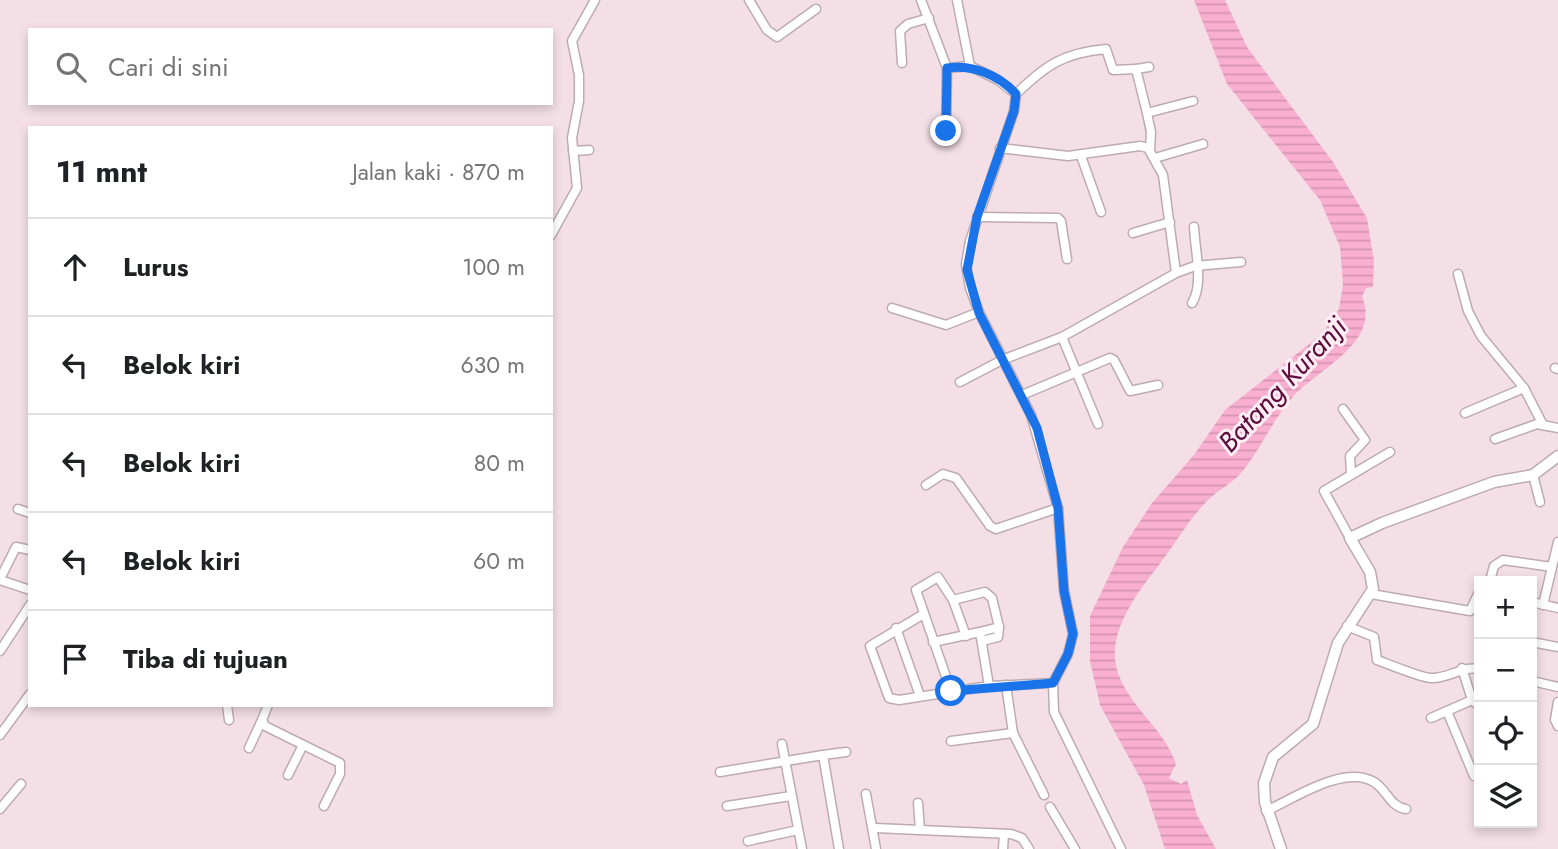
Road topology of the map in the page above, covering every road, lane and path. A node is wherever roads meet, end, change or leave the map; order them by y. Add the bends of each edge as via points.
1 (595, 0) edge
2 (749, 0) edge
3 (921, 0) edge
4 (957, 0) edge
5 (816, 9) dead end
6 (929, 18) junction
7 (902, 63) dead end
8 (970, 66) junction
9 (1149, 67) dead end
10 (947, 68) junction
11 (1136, 69) junction
12 (1016, 94) junction
13 (1193, 101) dead end
14 (1147, 113) junction
15 (946, 131) dead end
16 (1203, 144) dead end
17 (1000, 148) junction
18 (589, 150) dead end
19 (1150, 150) junction
20 (573, 151) junction
21 (1081, 156) junction
22 (1155, 158) junction
23 (1101, 212) dead end
24 (977, 217) junction
25 (1170, 222) junction
26 (1194, 227) dead end
27 (553, 231) edge
28 (1133, 233) dead end
29 (1067, 259) dead end
30 (1241, 262) dead end
31 (1195, 266) junction
32 (1176, 273) junction
33 (1458, 274) dead end
34 (1192, 303) dead end
35 (892, 307) dead end
36 (979, 313) junction
37 (1062, 337) junction
38 (1002, 360) junction
39 (1078, 370) junction
40 (960, 382) dead end
41 (1158, 385) dead end
42 (1524, 388) junction
43 (1022, 395) junction
44 (1343, 409) dead end
45 (1465, 413) dead end
46 (1542, 423) junction
47 (1098, 424) dead end
48 (1558, 428) edge
49 (1495, 439) dead end
50 (1390, 452) dead end
51 (1558, 456) edge
52 (1351, 473) junction
53 (1533, 475) junction
54 (926, 485) dead end
55 (1539, 502) dead end
56 (1058, 508) junction
57 (18, 509) dead end
58 (28, 512) edge
59 (1351, 540) junction
60 (1558, 542) edge
61 (28, 550) edge
62 (1552, 567) junction
63 (2, 568) edge
64 (1491, 576) edge
65 (0, 580) edge
66 (28, 589) edge
67 (1371, 594) junction
68 (953, 600) junction
69 (1474, 603) edge
70 (1537, 603) edge
71 (1544, 605) junction
72 (28, 608) edge
73 (1558, 608) edge
74 (922, 615) junction
75 (1347, 626) junction
76 (896, 628) junction
77 (966, 636) junction
78 (981, 636) junction
79 (933, 642) junction
80 (1537, 643) edge
81 (1558, 647) edge
82 (0, 651) edge
83 (1462, 668) junction
84 (1474, 669) edge
85 (1537, 682) edge
86 (1053, 683) junction
87 (1006, 685) junction
88 (989, 686) junction
89 (1558, 687) edge
90 (951, 691) junction
91 (920, 696) junction
92 (28, 697) edge
93 (1476, 702) edge
94 (1558, 702) edge
95 (1474, 703) edge
96 (227, 707) edge
97 (267, 707) edge
98 (1447, 710) junction
99 (1431, 718) dead end
100 (229, 720) dead end
101 (262, 720) junction
102 (1558, 726) edge
103 (1013, 733) junction
104 (0, 735) edge
105 (951, 741) dead end
106 (782, 744) dead end
107 (303, 745) junction
108 (249, 747) dead end
109 (846, 752) dead end
110 (823, 755) junction
111 (786, 761) junction
112 (720, 772) dead end
113 (288, 775) dead end
114 (1474, 776) dead end
115 (21, 784) dead end
116 (866, 794) dead end
117 (1044, 795) dead end
118 (791, 796) junction
119 (918, 803) dead end
120 (324, 806) dead end
121 (727, 806) dead end
122 (1050, 807) dead end
123 (0, 809) edge
124 (1406, 809) dead end
125 (1266, 811) junction
126 (875, 828) junction
127 (798, 830) junction
128 (920, 830) junction
129 (1004, 834) junction
130 (748, 841) dead end
131 (802, 849) edge
132 (839, 849) edge
133 (876, 849) edge
134 (1003, 849) edge
135 (1028, 849) edge
136 (1075, 849) edge
137 (1121, 849) edge
138 (1281, 849) edge

1 - 20 street via 572,41 579,93
2 - 5 street via 767,30 777,37
3 - 6 street
4 - 8 street
6 - 7 street via 900,31
6 - 10 street
8 - 10 street
8 - 12 street
9 - 11 street
10 - 15 street
11 - 12 street via 1113,70 1106,49 1081,51 1045,67
11 - 14 street
12 - 17 street
13 - 14 street
14 - 19 street
16 - 22 street
17 - 21 street
17 - 24 street
18 - 20 street
19 - 21 street via 1140,146
19 - 22 street
20 - 27 street via 576,188
21 - 23 street
22 - 25 street via 1163,175
24 - 29 street via 1058,218
24 - 36 street via 967,264
25 - 28 street
25 - 32 street
26 - 31 street
30 - 31 street
31 - 32 street
31 - 34 street via 1200,285
32 - 37 street
33 - 42 street via 1468,311 1482,336
35 - 36 street via 946,325
36 - 38 street
37 - 38 street
37 - 39 street
38 - 40 street
38 - 43 street
39 - 41 street via 1110,358 1130,391
39 - 43 street
39 - 47 street
42 - 45 street
42 - 46 street
43 - 56 street via 1037,428
44 - 52 street via 1365,440 1350,456
46 - 48 street
46 - 49 street
50 - 52 street
51 - 53 street
52 - 59 street via 1324,493
53 - 55 street
53 - 59 street via 1494,482 1382,523
54 - 56 street via 943,474 956,478 996,529
56 - 86 street via 1064,591 1073,634
57 - 58 street
59 - 67 street via 1370,572
60 - 62 street
61 - 63 street via 16,547
62 - 64 street via 1503,560 1494,566
62 - 71 street
63 - 65 street
65 - 66 street
67 - 69 street via 1470,611
67 - 75 street
68 - 74 street via 941,578 929,581 915,593
68 - 77 street
68 - 78 street via 987,592 992,598 998,637
70 - 71 street
71 - 73 street
72 - 82 street
74 - 76 street
74 - 79 street
75 - 83 street via 1374,637 1379,661 1429,678
75 - 125 street via 1313,724 1273,757 1264,783
76 - 91 street
76 - 91 street via 871,643 871,654 889,698
77 - 78 street
77 - 79 street
78 - 88 street
79 - 90 street
80 - 81 street
83 - 84 street
83 - 93 street
85 - 89 street
86 - 87 street
86 - 137 street via 1056,719
87 - 88 street
87 - 103 street
88 - 90 street
90 - 91 street
92 - 104 street
94 - 102 street
95 - 98 street
96 - 100 street
97 - 101 street
98 - 99 street
98 - 114 street
101 - 107 street via 265,726
101 - 108 street
103 - 105 street
103 - 117 street
106 - 111 street
107 - 113 street
107 - 120 street via 340,762 340,774
109 - 110 street
110 - 111 street
110 - 132 street
111 - 112 street
111 - 118 street
115 - 123 street
116 - 126 street
118 - 121 street
118 - 127 street
119 - 128 street
122 - 136 street
124 - 125 street via 1396,807 1369,779 1351,779 1322,783
125 - 138 street
126 - 128 street
126 - 133 street
127 - 130 street
127 - 131 street
128 - 129 street
129 - 134 street
129 - 135 street via 1019,836

